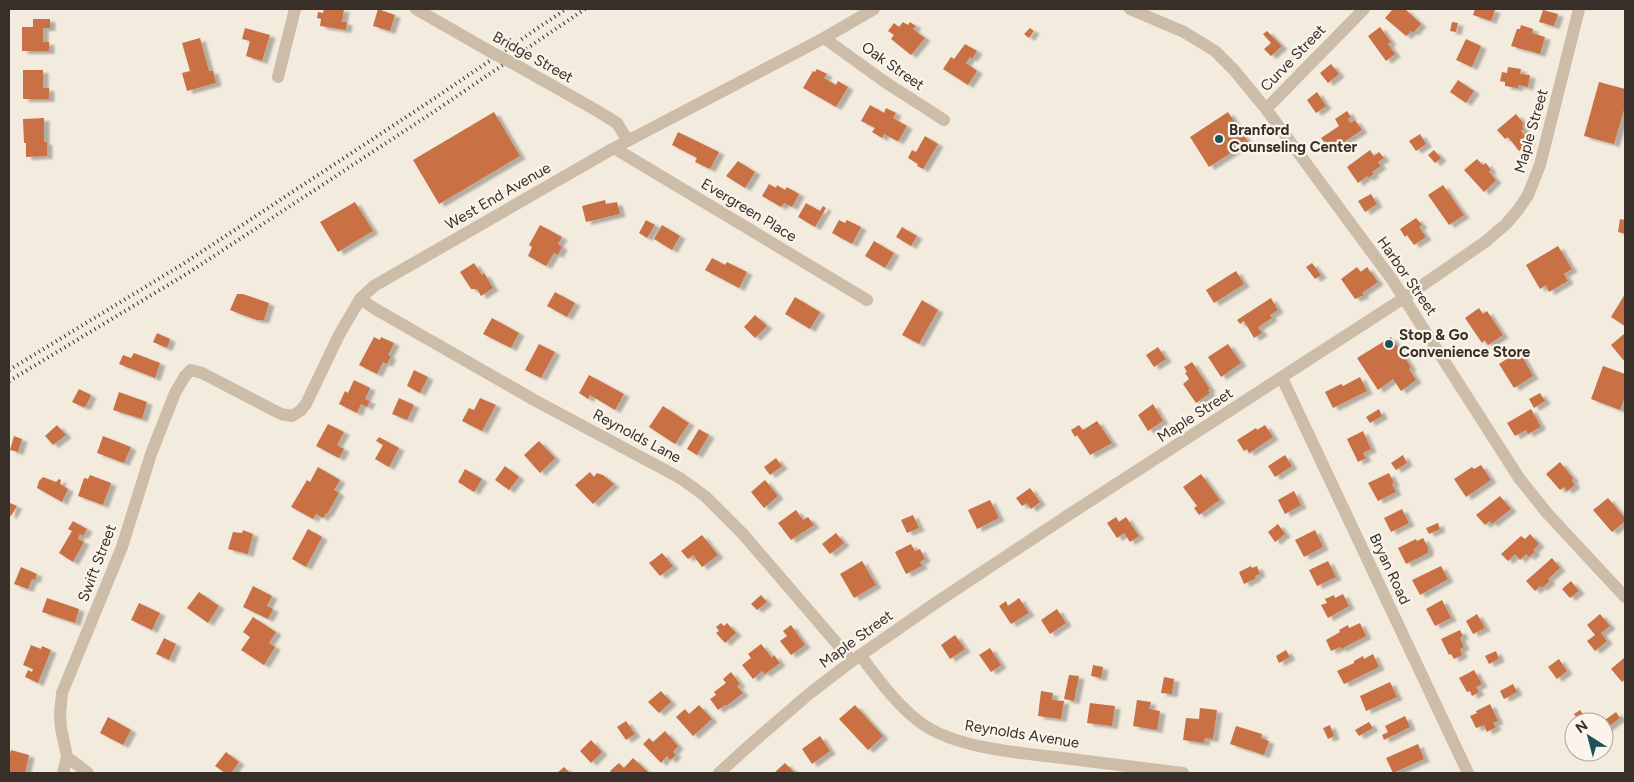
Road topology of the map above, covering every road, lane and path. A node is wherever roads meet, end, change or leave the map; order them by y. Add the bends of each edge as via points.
1 (295, 9) edge
2 (416, 9) edge
3 (874, 9) edge
4 (1130, 9) edge
5 (1364, 9) edge
6 (1579, 9) edge
7 (824, 38) junction
8 (278, 77) dead end
9 (1266, 108) junction
10 (944, 120) dead end
11 (628, 141) junction
12 (614, 148) junction
13 (1404, 298) junction
14 (360, 299) junction
15 (867, 300) dead end
16 (191, 370) joint
17 (1282, 378) junction
18 (1625, 597) edge
19 (856, 658) junction
20 (67, 757) junction
21 (63, 773) edge
22 (88, 773) edge
23 (719, 773) edge
24 (1183, 773) edge
25 (1468, 773) edge

1 - 8 street
2 - 11 street, Bridge Street, bridge via 617,123
3 - 7 street, West End Avenue
4 - 9 street, Harbor Street via 1184,32 1215,51
5 - 9 street, Curve Street
6 - 13 street, Maple Street via 1540,165 1528,195 1498,232
7 - 10 street, Oak Street
7 - 11 street, West End Avenue
9 - 13 street, Harbor Street
11 - 12 street, West End Avenue
12 - 14 street, West End Avenue via 395,272
12 - 15 street, Evergreen Place
13 - 17 street, Maple Street
13 - 18 street, Harbor Street via 1519,478 1546,513
14 - 16 street, West End Avenue via 306,404 292,416 281,414
14 - 19 street, Reynolds Lane via 496,378 680,478 705,496
16 - 20 street, Swift Street via 175,393 151,454 122,547 62,693 61,728
17 - 19 street, Maple Street
17 - 25 street, Bryan Road
19 - 23 street, Maple Street via 802,700
19 - 24 street, Reynolds Avenue via 905,709 927,727 956,740 1010,752
20 - 21 street, Swift Street
20 - 22 street

